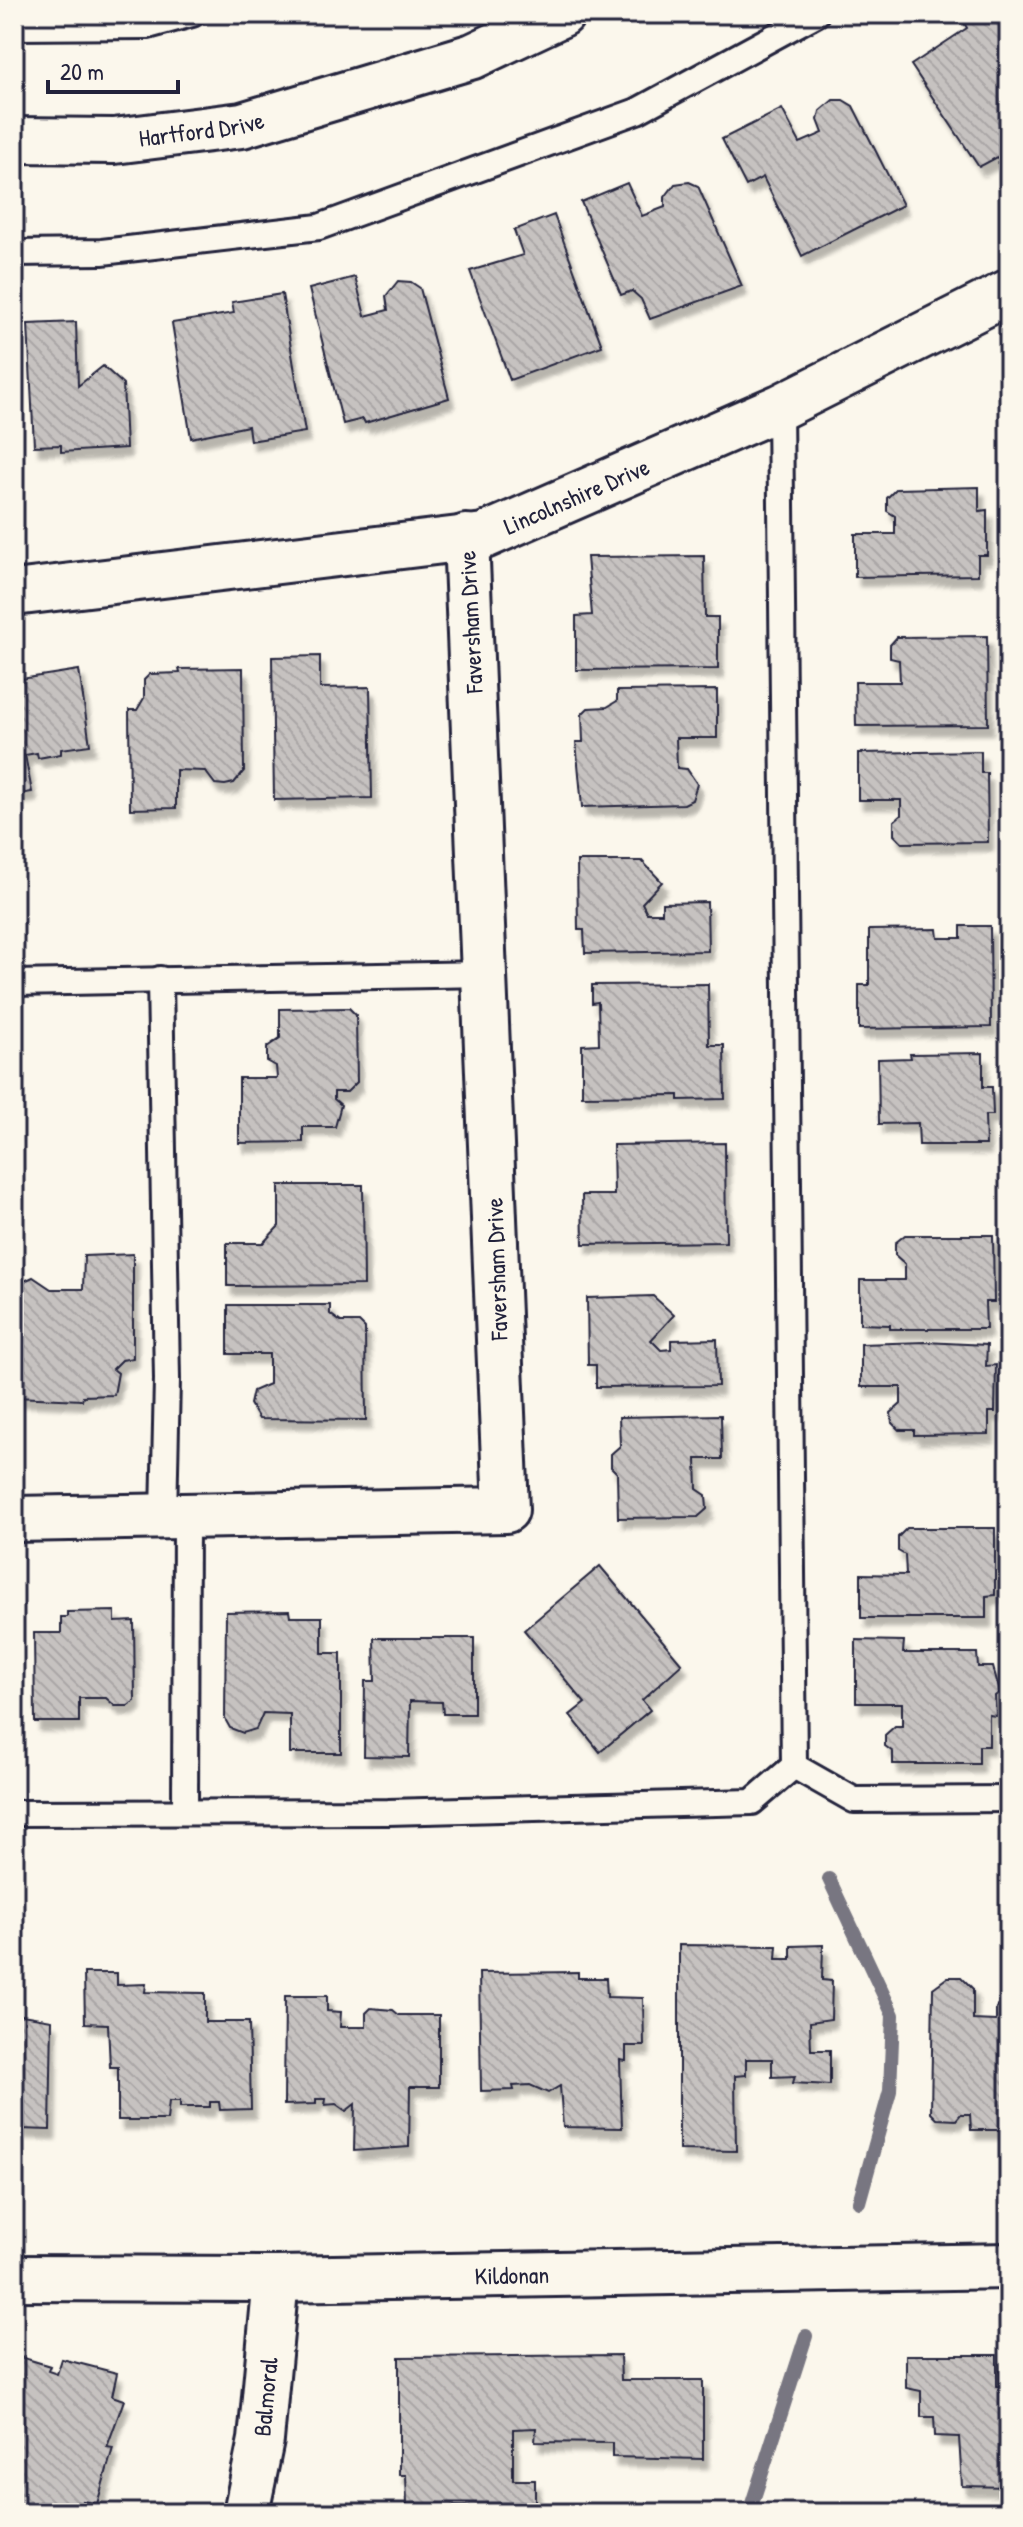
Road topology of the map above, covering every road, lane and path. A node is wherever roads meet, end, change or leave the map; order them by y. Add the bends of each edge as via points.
1 (192, 14) edge
2 (562, 14) edge
3 (816, 14) edge
4 (14, 27) edge
5 (14, 140) edge
6 (14, 253) edge
7 (1009, 292) edge
8 (780, 407) junction
9 (466, 537) junction
10 (14, 593) edge
11 (486, 974) junction
12 (160, 979) junction
13 (14, 983) edge
14 (175, 1516) junction
15 (14, 1519) edge
16 (794, 1766) junction
17 (1009, 1799) edge
18 (185, 1812) junction
19 (14, 1813) edge
20 (1009, 2266) edge
21 (14, 2278) edge
22 (276, 2279) junction
23 (246, 2513) edge

1 - 4 lane via 148,26
2 - 5 street, Hartford Drive via 473,56 242,125 114,141
3 - 6 lane via 637,111 319,227 102,252
7 - 8 street, Lincolnshire Drive
8 - 9 street, Lincolnshire Drive via 484,536
8 - 16 lane
9 - 10 street, Lincolnshire Drive
9 - 11 street, Faversham Drive
11 - 12 lane
11 - 14 street, Faversham Drive via 506,1510
12 - 13 lane
12 - 14 lane via 167,1379
14 - 15 street, Faversham Drive
14 - 18 lane
16 - 17 lane via 854,1800
16 - 18 lane via 752,1802
18 - 19 lane
20 - 22 street, Kildonan
21 - 22 street, Kildonan
22 - 23 street, Balmoral via 261,2440

